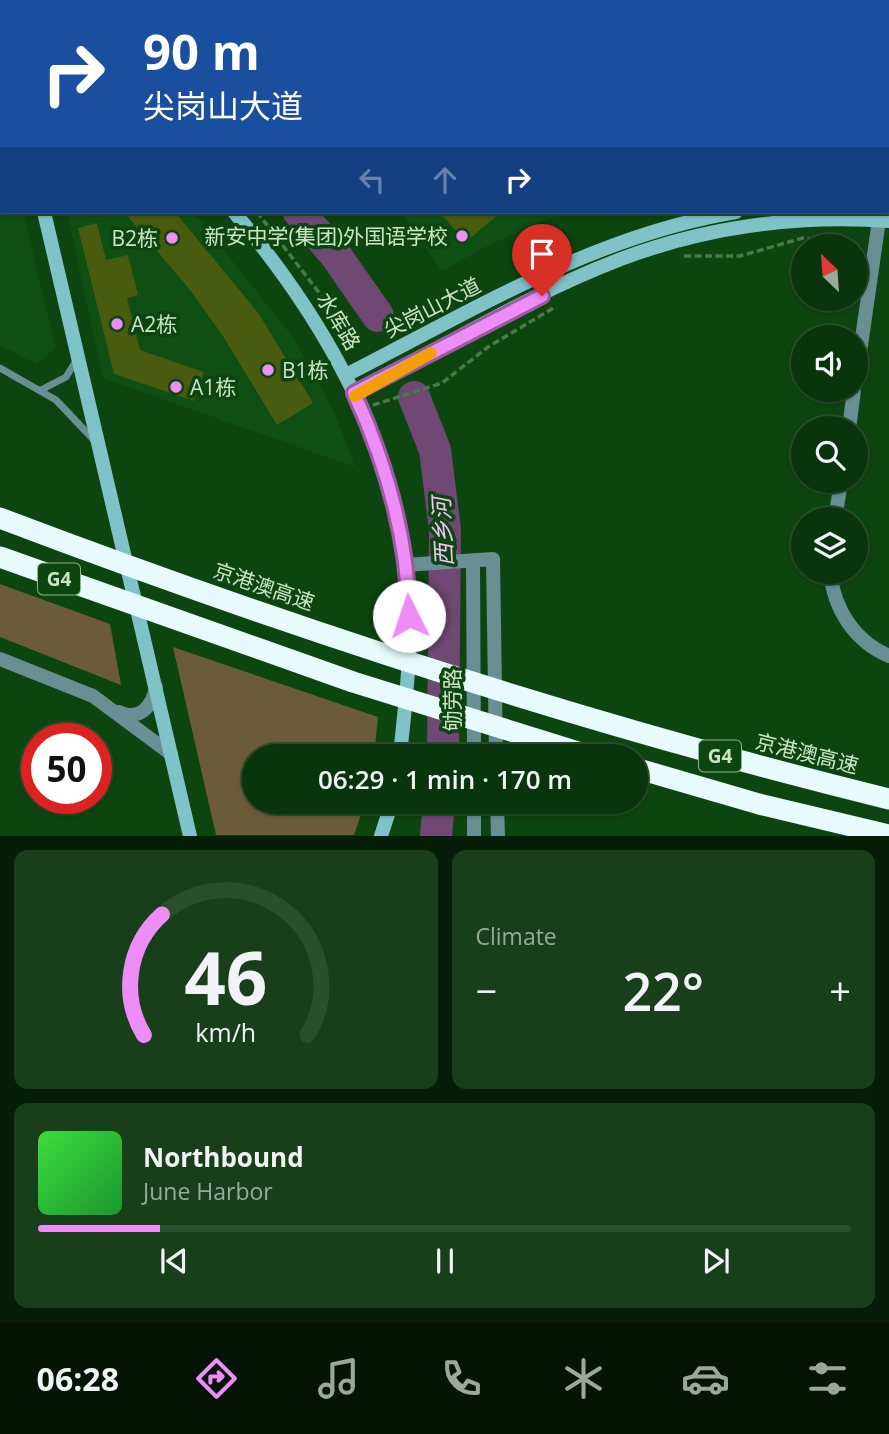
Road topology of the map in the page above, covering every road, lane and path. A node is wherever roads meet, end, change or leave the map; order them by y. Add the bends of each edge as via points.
1 (44, 214) edge
2 (236, 214) edge
3 (259, 214) edge
4 (727, 214) edge
5 (883, 218) edge
6 (791, 241) edge
7 (681, 256) dead end
8 (563, 303) dead end
9 (865, 325) edge
10 (350, 333) dead end
11 (78, 352) junction
12 (0, 368) edge
13 (346, 375) junction
14 (41, 390) junction
15 (354, 393) junction
16 (380, 403) dead end
17 (101, 454) junction
18 (0, 518) edge
19 (0, 557) edge
20 (473, 561) junction
21 (405, 565) junction
22 (832, 584) edge
23 (889, 656) edge
24 (0, 659) edge
25 (156, 687) junction
26 (114, 709) junction
27 (401, 744) edge
28 (474, 744) edge
29 (496, 744) edge
30 (550, 744) edge
31 (171, 754) junction
32 (648, 772) edge
33 (889, 799) edge
34 (387, 814) edge
35 (474, 814) edge
36 (497, 814) edge
37 (190, 835) edge
38 (381, 835) edge
39 (474, 835) edge
40 (498, 835) edge
41 (889, 835) edge

1 - 11 main road
2 - 13 main road, 水库路 via 298,293
3 - 10 path
4 - 13 main road, 尖岗山大道 via 616,243
5 - 9 street
5 - 15 main road, 尖岗山大道 via 784,222 677,242 621,259
6 - 7 path via 740,256
8 - 16 path via 488,347 442,383
11 - 14 lane via 66,377
11 - 17 main road
12 - 14 lane
13 - 15 main road, 水库路
14 - 17 lane via 82,424
15 - 21 main road, 水库路 via 392,493
17 - 25 main road
18 - 33 highway, 京港澳高速 / G4 via 149,573 552,706 756,766
19 - 30 highway, G4 via 353,682
20 - 21 street
20 - 28 street, 劬劳路
20 - 29 street via 493,559
21 - 27 main road, 水库路 via 410,632
22 - 23 street via 850,625
24 - 26 street
25 - 26 street via 147,709 125,715
25 - 31 main road
26 - 31 street
31 - 37 main road
32 - 41 highway, G4
34 - 38 main road
35 - 39 street
36 - 40 street

